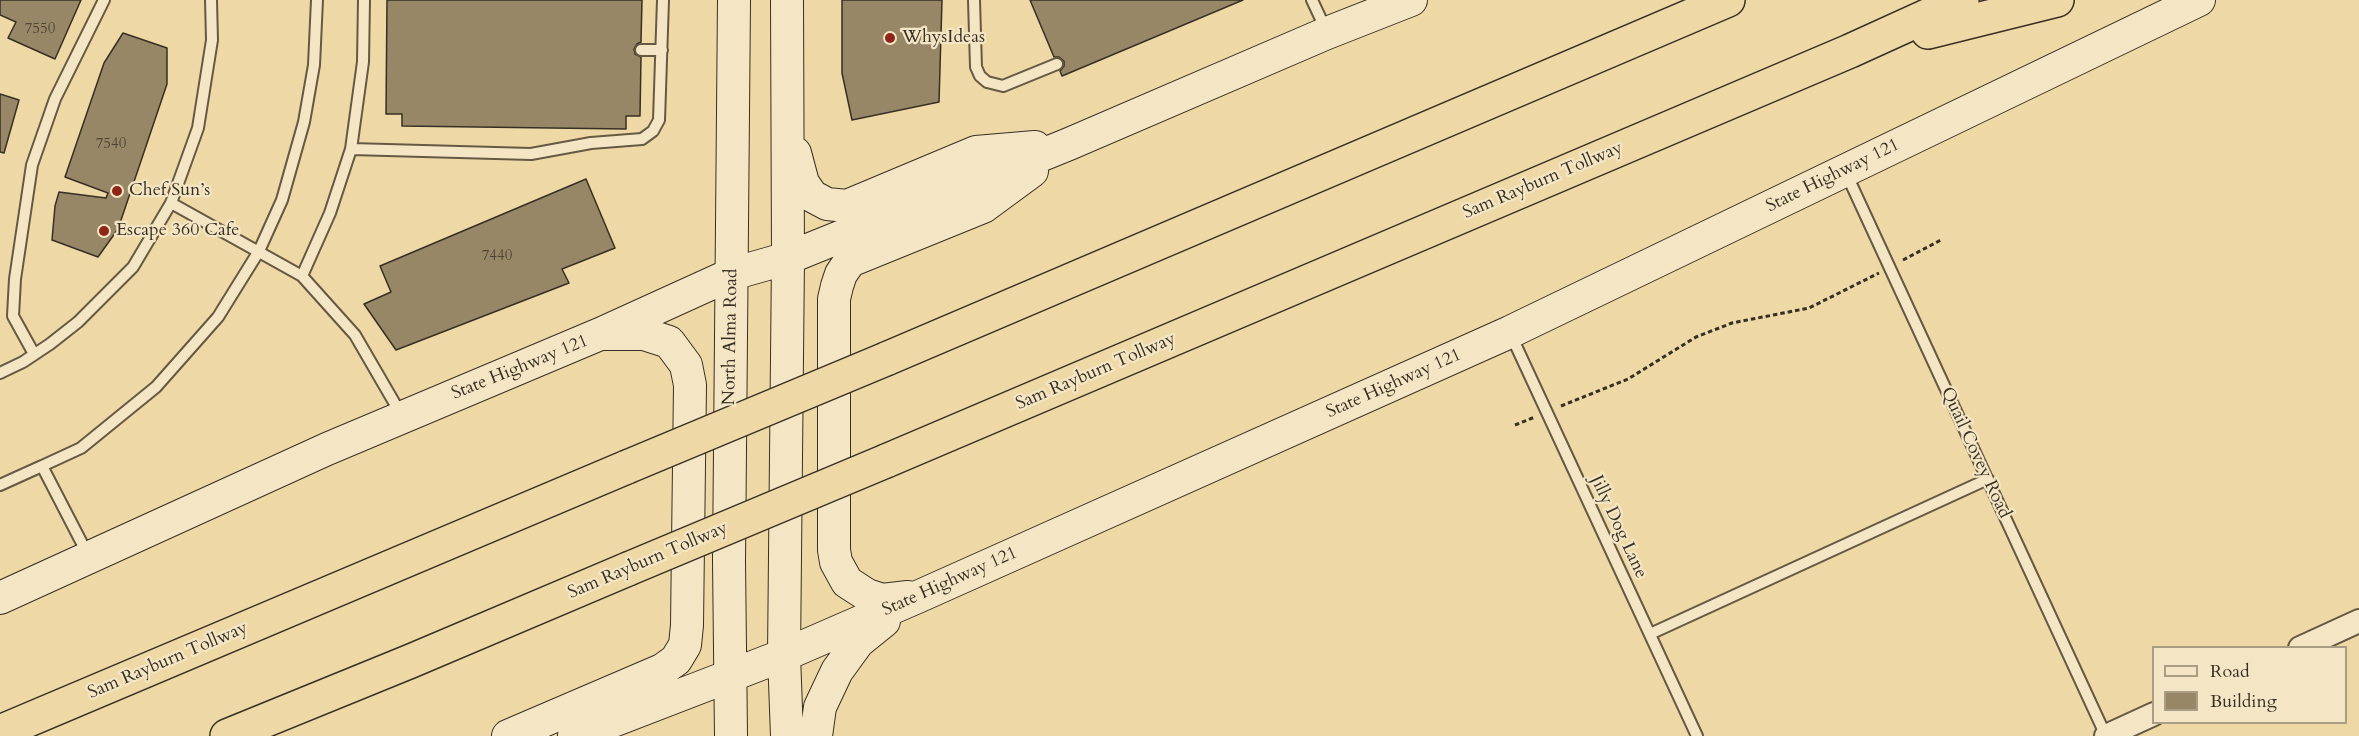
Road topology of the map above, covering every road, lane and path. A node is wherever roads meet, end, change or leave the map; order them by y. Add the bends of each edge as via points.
1 (104, 0) edge
2 (211, 0) edge
3 (317, 0) edge
4 (364, 0) edge
5 (663, 0) edge
6 (734, 0) edge
7 (974, 0) edge
8 (1312, 0) edge
9 (1411, 0) edge
10 (1962, 0) edge
11 (2057, 0) edge
12 (2199, 0) edge
13 (1720, 3) edge
14 (782, 6) edge
15 (1327, 33) junction
16 (641, 50) dead end
17 (662, 50) junction
18 (1850, 51) junction
19 (1057, 64) dead end
20 (787, 120) junction
21 (1069, 144) junction
22 (351, 149) junction
23 (1845, 170) junction
24 (171, 203) junction
25 (1941, 240) dead end
26 (259, 251) junction
27 (788, 258) junction
28 (1903, 260) dead end
29 (1879, 273) dead end
30 (732, 274) junction
31 (303, 276) junction
32 (1510, 332) junction
33 (600, 334) junction
34 (34, 354) junction
35 (0, 373) edge
36 (1560, 406) dead end
37 (402, 416) junction
38 (1536, 417) dead end
39 (1515, 425) dead end
40 (42, 466) junction
41 (1988, 479) junction
42 (0, 485) edge
43 (88, 556) junction
44 (922, 596) junction
45 (0, 598) edge
46 (2359, 621) edge
47 (1650, 634) junction
48 (2304, 646) edge
49 (784, 654) junction
50 (731, 674) junction
51 (2152, 715) edge
52 (0, 732) edge
53 (227, 736) edge
54 (508, 736) edge
55 (574, 736) edge
56 (731, 736) edge
57 (787, 736) edge
58 (816, 736) edge
59 (1697, 736) edge
60 (2106, 736) edge

1 - 34 lane via 55,99 32,165 13,316
2 - 24 lane via 212,40 198,128
3 - 26 lane via 314,65 303,122 282,200
4 - 22 lane via 363,62
5 - 17 lane
6 - 30 main road, North Alma Road
7 - 19 lane via 976,67 987,82 1002,86
8 - 15 lane
9 - 15 main road, State Highway 121
10 - 18 highway, Sam Rayburn Tollway
11 - 18 highway
12 - 23 main road, State Highway 121
13 - 52 highway, Sam Rayburn Tollway, bridge
14 - 20 main road
15 - 21 main road, State Highway 121
16 - 17 lane
17 - 22 lane via 660,120 642,139 531,154
18 - 53 highway, Sam Rayburn Tollway, bridge
20 - 21 main road via 802,183 812,196 827,204 847,206 976,152
20 - 27 main road
21 - 27 main road, State Highway 121
21 - 44 main road via 983,207 850,261 837,286 836,562 847,582 867,596 882,600
22 - 31 lane
23 - 32 main road, State Highway 121
23 - 41 lane, Quail Covey Road
24 - 26 lane
24 - 34 lane via 133,267 78,321
25 - 28 path
26 - 31 lane
26 - 40 lane via 218,317 156,387 81,448
27 - 30 main road, State Highway 121
27 - 49 main road
29 - 36 path via 1809,308 1731,323 1696,337 1628,379
30 - 33 main road, State Highway 121
30 - 50 main road, North Alma Road
31 - 37 lane via 355,335
32 - 44 main road, State Highway 121
32 - 47 lane, Jilly Dog Lane
33 - 37 main road, State Highway 121
33 - 54 main road via 645,334 669,342 686,366 690,385 685,645 676,660 662,670
34 - 35 lane
37 - 43 main road, State Highway 121
38 - 39 path
40 - 42 lane
40 - 43 lane
41 - 47 lane
41 - 60 lane, Quail Covey Road
43 - 45 main road, State Highway 121
44 - 49 main road, State Highway 121
44 - 58 main road via 858,642 829,686 820,707
46 - 48 street
47 - 59 lane, Jilly Dog Lane
49 - 50 main road, State Highway 121
49 - 57 main road
50 - 55 main road, State Highway 121
50 - 56 main road, North Alma Road
51 - 60 street

